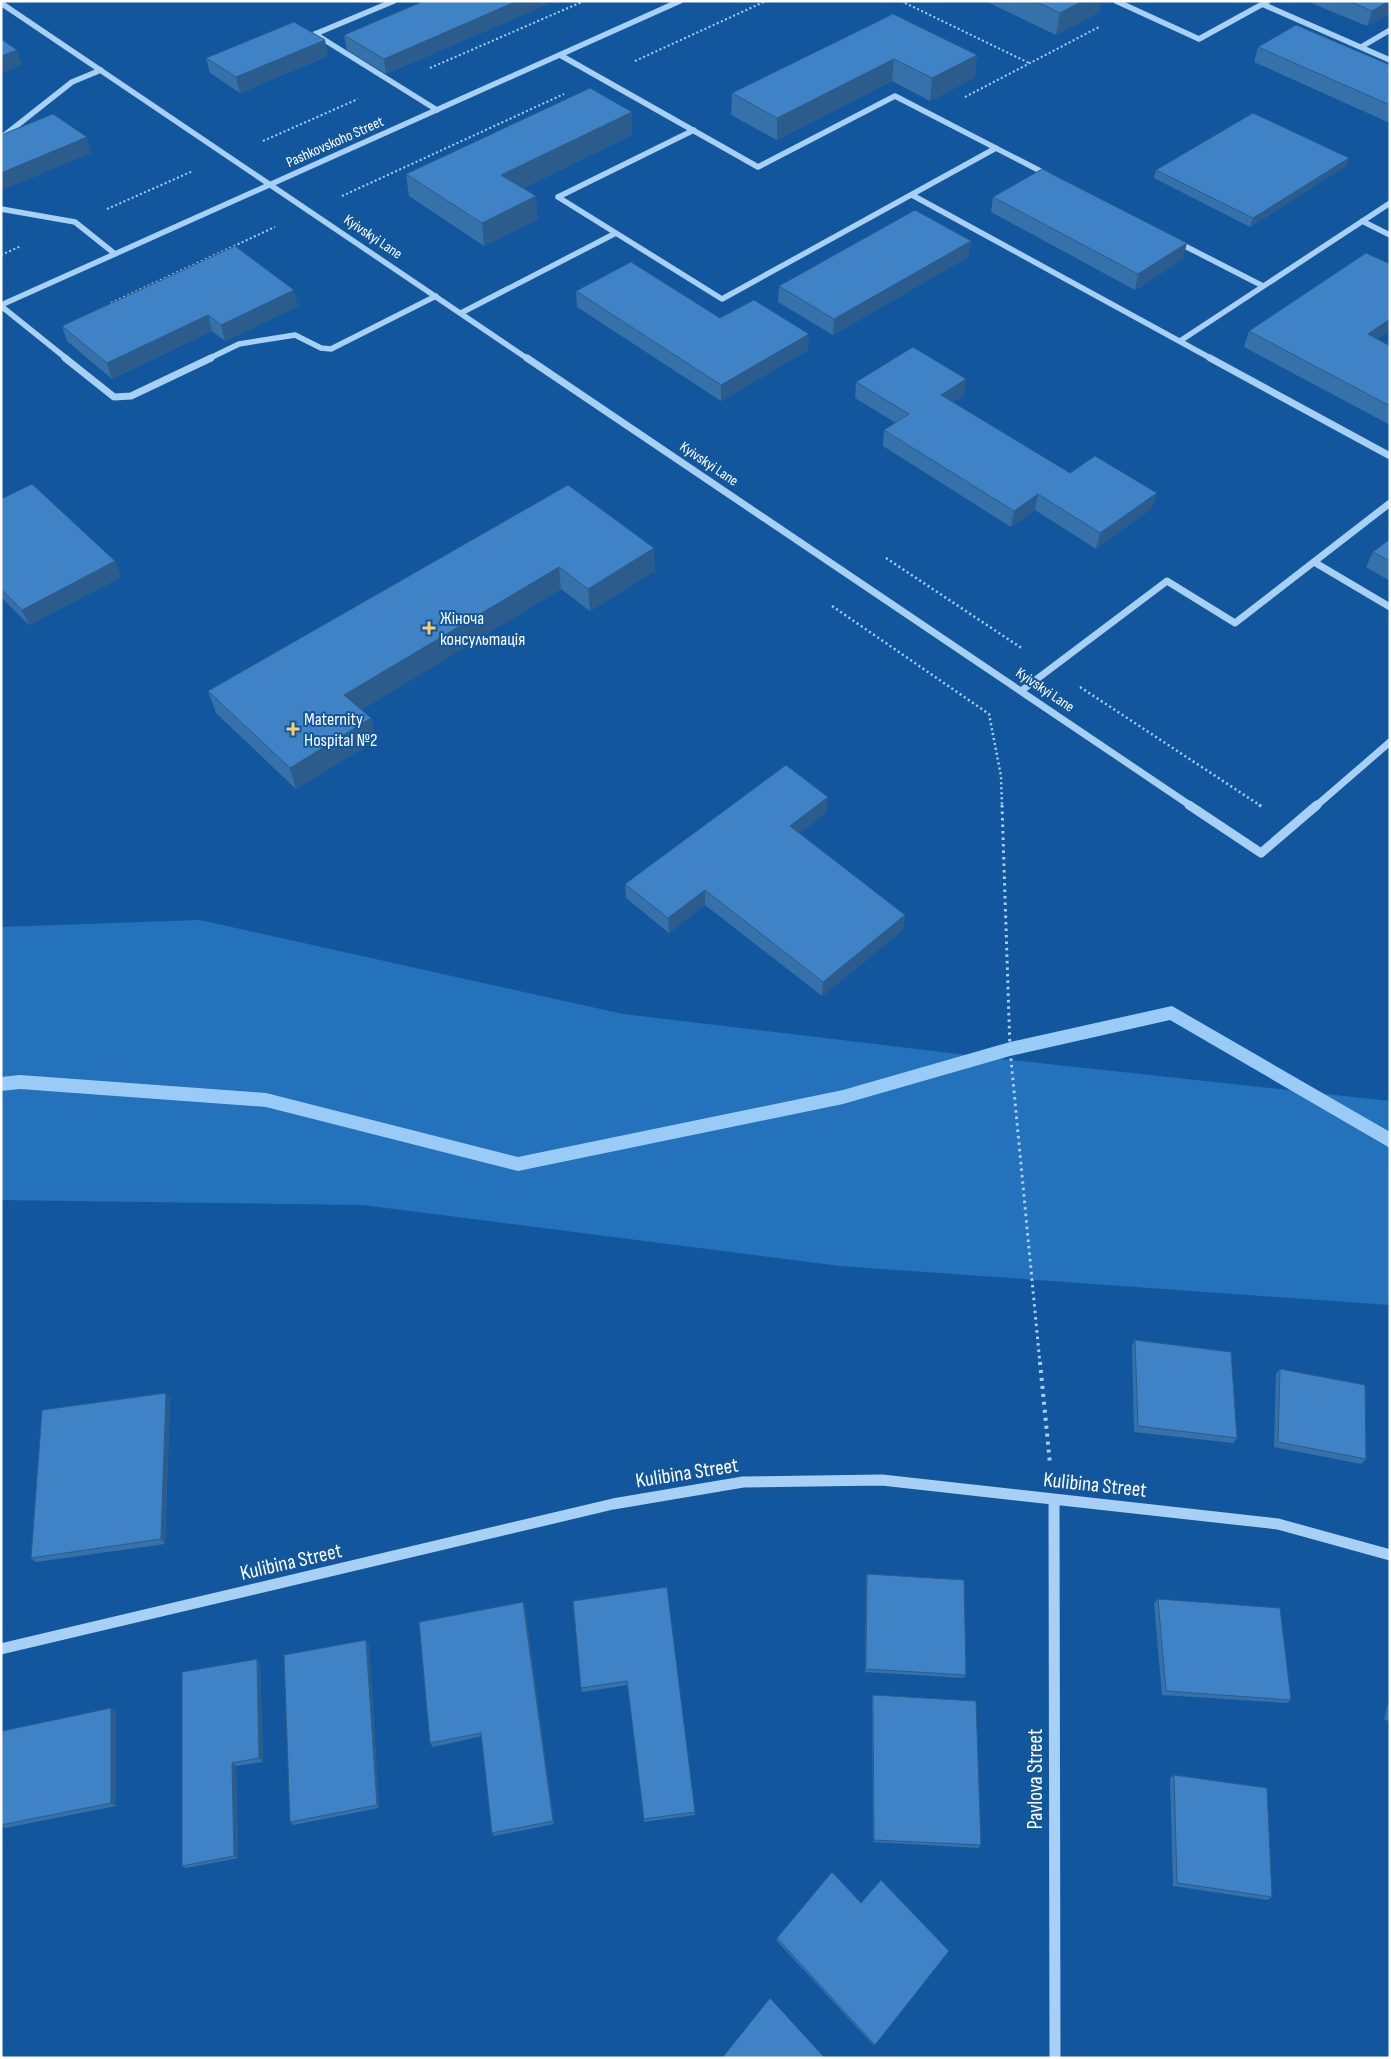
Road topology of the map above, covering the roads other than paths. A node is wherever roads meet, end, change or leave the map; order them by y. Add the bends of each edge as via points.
1 (394, 1) edge
2 (680, 1) edge
3 (1116, 1) edge
4 (1268, 1) edge
5 (1, 3) edge
6 (1262, 4) junction
7 (1390, 30) edge
8 (1361, 47) junction
9 (560, 55) junction
10 (1390, 60) edge
11 (101, 70) junction
12 (437, 110) junction
13 (694, 130) junction
14 (1, 138) edge
15 (996, 148) junction
16 (1056, 179) edge
17 (270, 184) junction
18 (912, 195) junction
19 (1390, 203) edge
20 (1, 209) edge
21 (75, 222) joint
22 (1362, 222) junction
23 (616, 233) junction
24 (1390, 235) edge
25 (1168, 237) edge
26 (115, 254) junction
27 (1263, 286) junction
28 (436, 296) junction
29 (1, 306) edge
30 (461, 313) junction
31 (1180, 341) junction
32 (1390, 456) edge
33 (1390, 503) edge
34 (1314, 562) junction
35 (1390, 606) edge
36 (1021, 691) junction
37 (1390, 742) edge
38 (1054, 1499) junction
39 (1390, 1555) edge
40 (1, 1650) edge
41 (1055, 2058) edge

1 - 12 lane via 315,34
2 - 9 street, Pashkovskoho Street
3 - 6 street via 1199,39
4 - 6 street
5 - 11 street, Kyivskyi Lane
6 - 8 street
7 - 8 lane
8 - 10 street
9 - 12 street, Pashkovskoho Street
9 - 13 street
11 - 14 street via 72,82
11 - 17 street, Kyivskyi Lane
12 - 17 street, Pashkovskoho Street
13 - 15 street via 758,167 895,96
13 - 23 lane via 558,197
15 - 16 street
15 - 18 lane
17 - 26 street, Pashkovskoho Street
17 - 28 street, Kyivskyi Lane
18 - 23 lane via 722,299
18 - 31 street
19 - 22 street
20 - 21 street
21 - 26 lane
22 - 24 street
22 - 27 street
23 - 30 street
25 - 27 street
26 - 29 street, Pashkovskoho Street
27 - 31 street
28 - 29 street via 331,349 321,350 295,335 247,342 122,398 114,396
28 - 30 street, Kyivskyi Lane
30 - 36 street, Kyivskyi Lane
31 - 32 street
33 - 34 street
34 - 35 street
34 - 36 street via 1235,623 1167,581
36 - 37 street, Kyivskyi Lane via 1261,853
38 - 39 street, Kulibina Street via 1278,1524
38 - 40 street, Kulibina Street via 882,1480 743,1482 613,1504
38 - 41 street, Pavlova Street

